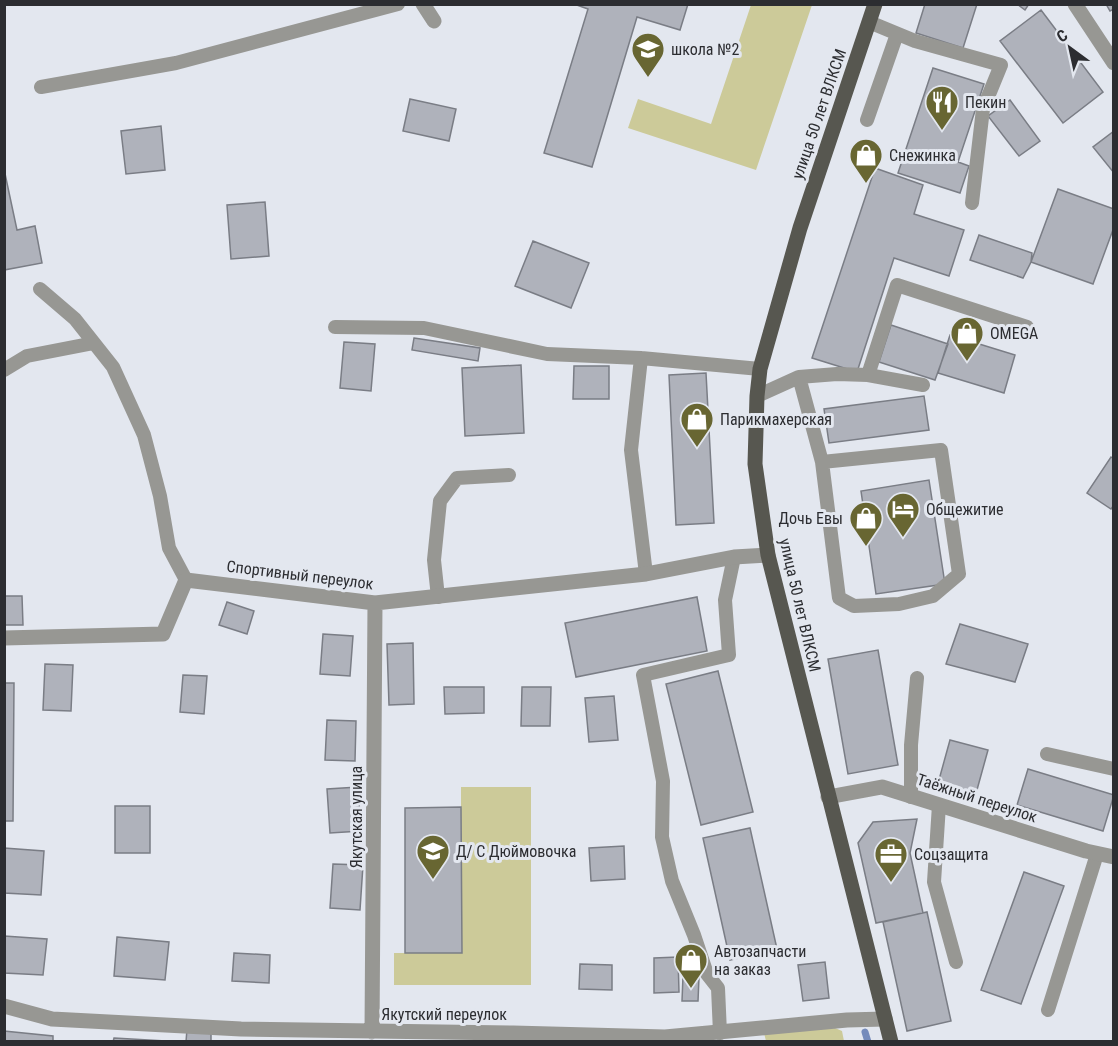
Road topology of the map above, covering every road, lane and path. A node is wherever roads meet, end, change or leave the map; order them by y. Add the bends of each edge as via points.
1 (398, 4) edge
2 (423, 4) edge
3 (874, 4) edge
4 (1075, 4) edge
5 (434, 21) dead end
6 (869, 22) junction
7 (897, 34) junction
8 (1113, 63) edge
9 (41, 87) dead end
10 (867, 120) dead end
11 (972, 203) dead end
12 (40, 289) dead end
13 (335, 327) dead end
14 (1027, 327) dead end
15 (94, 343) junction
16 (640, 358) junction
17 (760, 369) junction
18 (4, 370) edge
19 (868, 375) junction
20 (800, 377) junction
21 (923, 385) dead end
22 (757, 396) junction
23 (822, 462) junction
24 (509, 474) dead end
25 (768, 555) junction
26 (734, 557) junction
27 (646, 574) junction
28 (186, 580) junction
29 (438, 597) junction
30 (375, 603) junction
31 (4, 638) edge
32 (917, 678) dead end
33 (1047, 754) dead end
34 (1113, 770) edge
35 (912, 796) junction
36 (828, 797) junction
37 (939, 805) junction
38 (1097, 854) junction
39 (1113, 857) edge
40 (956, 962) dead end
41 (4, 1006) edge
42 (1048, 1010) dead end
43 (885, 1019) junction
44 (372, 1032) junction
45 (720, 1033) junction
46 (241, 1035) edge
47 (700, 1038) edge
48 (891, 1041) edge

1 - 9 lane via 176,63
2 - 5 street
3 - 6 main road, улица 50 лет ВЛКСМ
4 - 8 street
6 - 7 lane
6 - 17 main road, улица 50 лет ВЛКСМ via 800,228
7 - 10 lane
7 - 11 lane via 1001,65 983,109
12 - 15 lane via 75,319
13 - 16 lane via 424,328 547,354
14 - 19 lane via 897,285
15 - 18 lane via 27,356
15 - 28 lane via 114,367 144,435 169,548
16 - 17 lane
16 - 27 lane via 631,450
17 - 22 main road, улица 50 лет ВЛКСМ
19 - 20 lane
19 - 21 lane
20 - 22 lane
20 - 23 lane
22 - 25 main road, улица 50 лет ВЛКСМ via 755,464
23 - 23 lane via 941,450 959,574 933,596 899,604 854,606 839,598
24 - 29 lane via 457,478 440,501 434,560
25 - 26 street, Спортивный переулок
25 - 36 main road, улица 50 лет ВЛКСМ
26 - 27 street, Спортивный переулок
26 - 45 lane via 725,600 729,655 643,675 663,781 662,837 672,881 707,974 718,988
27 - 29 street, Спортивный переулок
28 - 30 street, Спортивный переулок
28 - 31 street via 163,634
29 - 30 street, Спортивный переулок
30 - 44 street, Якутская улица
32 - 35 lane via 911,745
33 - 34 lane
35 - 36 street, Таёжный переулок via 882,787
35 - 37 street, Таёжный переулок
36 - 43 main road, улица 50 лет ВЛКСМ
37 - 38 street, Таёжный переулок
37 - 40 lane via 934,882
38 - 39 street, Таёжный переулок
38 - 42 lane
41 - 46 street, Якутский переулок via 52,1019
43 - 45 street, Якутский переулок
43 - 48 main road, улица 50 лет ВЛКСМ
44 - 46 street, Якутский переулок
44 - 47 street, Якутский переулок
45 - 47 street, Якутский переулок

